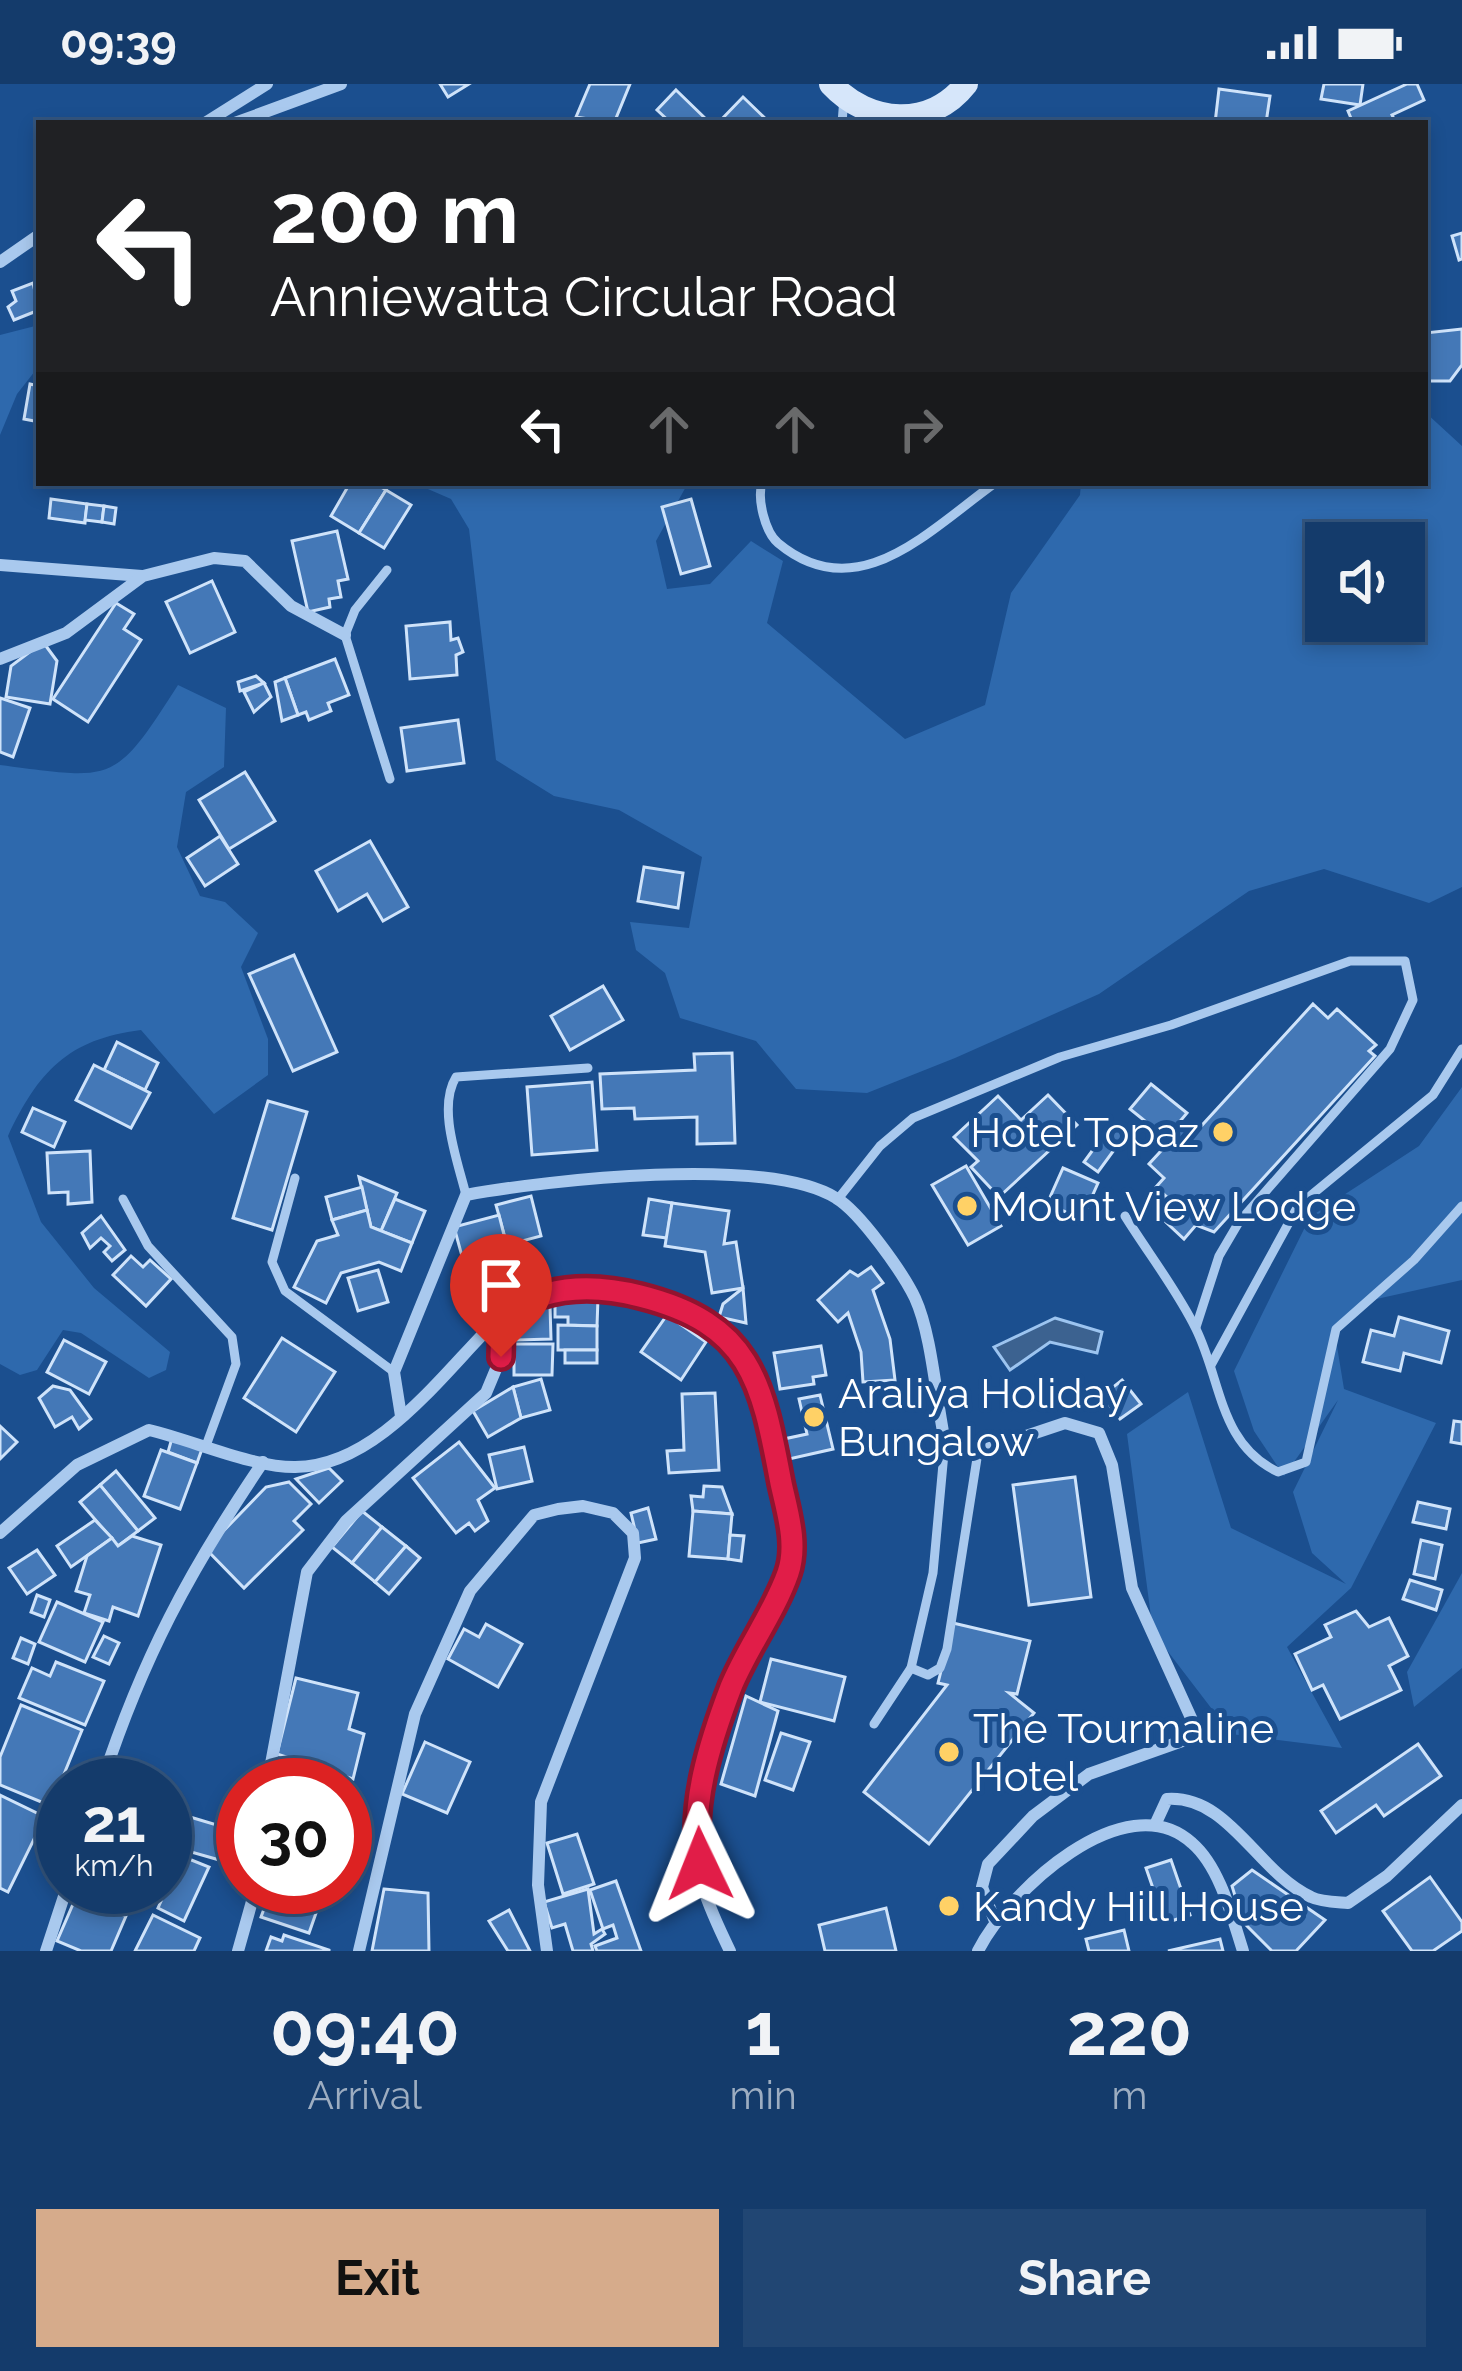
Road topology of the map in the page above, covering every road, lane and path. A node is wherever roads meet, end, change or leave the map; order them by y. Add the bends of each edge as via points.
1 (267, 84) edge
2 (341, 84) edge
3 (965, 84) edge
4 (839, 102) edge
5 (210, 120) edge
6 (243, 120) edge
7 (36, 238) edge
8 (0, 262) edge
9 (761, 486) edge
10 (991, 486) edge
11 (0, 566) edge
12 (387, 570) dead end
13 (143, 576) junction
14 (345, 635) junction
15 (0, 659) edge
16 (390, 779) dead end
17 (1462, 1049) edge
18 (588, 1068) dead end
19 (295, 1178) dead end
20 (466, 1196) junction
21 (838, 1198) junction
22 (123, 1199) dead end
23 (1462, 1207) edge
24 (1125, 1216) dead end
25 (502, 1316) junction
26 (1196, 1328) junction
27 (1211, 1365) junction
28 (394, 1372) junction
29 (401, 1417) junction
30 (945, 1442) junction
31 (207, 1443) junction
32 (978, 1453) junction
33 (263, 1462) junction
34 (0, 1533) edge
35 (911, 1668) junction
36 (874, 1724) dead end
37 (110, 1758) edge
38 (272, 1758) edge
39 (1462, 1805) edge
40 (1155, 1825) junction
41 (59, 1914) edge
42 (248, 1914) edge
43 (994, 1919) junction
44 (46, 1951) edge
45 (238, 1951) edge
46 (359, 1951) edge
47 (547, 1951) edge
48 (730, 1951) edge
49 (978, 1951) edge
50 (1244, 1951) edge

1 - 5 street
2 - 6 street
3 - 4 street via 948,106 897,118
7 - 8 street
9 - 10 lane via 771,538 806,566 852,572 896,554
11 - 13 street
12 - 14 lane
13 - 14 street via 214,558 245,561 290,606
13 - 15 street via 66,633
14 - 16 lane
17 - 27 lane via 1433,1095 1298,1206
18 - 20 lane via 456,1077 452,1139
19 - 28 lane via 272,1262 285,1291
20 - 21 street via 532,1183 749,1175
20 - 28 street
21 - 26 lane via 913,1118 1060,1057 1350,962 1405,962 1413,1000 1390,1049 1239,1222
21 - 30 street via 916,1300
22 - 31 lane via 148,1246 232,1337 236,1364
23 - 27 lane via 1336,1329 1306,1462 1278,1472 1252,1460 1230,1425
24 - 26 lane
25 - 29 street
25 - 38 street via 501,1357 486,1393 346,1521 307,1572
25 - 48 street via 556,1292 601,1286 666,1302 722,1332 762,1386 792,1537 789,1570 731,1688 692,1823 708,1905
26 - 27 lane
28 - 29 street
29 - 33 street via 349,1454 296,1468
30 - 32 street
30 - 35 lane via 933,1574
31 - 33 street
31 - 34 street via 149,1430 77,1465
32 - 35 lane via 947,1649 928,1676
32 - 43 street via 1065,1423 1099,1433 1132,1588 1192,1720 1185,1740 1089,1774 1033,1816 988,1864 982,1887
33 - 37 street via 195,1561 134,1682
35 - 36 lane
39 - 40 street via 1348,1903 1314,1899 1278,1876 1206,1804 1167,1799
40 - 43 street via 1099,1837 1058,1860
40 - 50 street via 1192,1843 1226,1899
41 - 44 street
42 - 45 street
43 - 49 street
46 - 47 street via 415,1714 470,1591 534,1515 583,1506 613,1513 633,1533 635,1558 541,1802 538,1885

